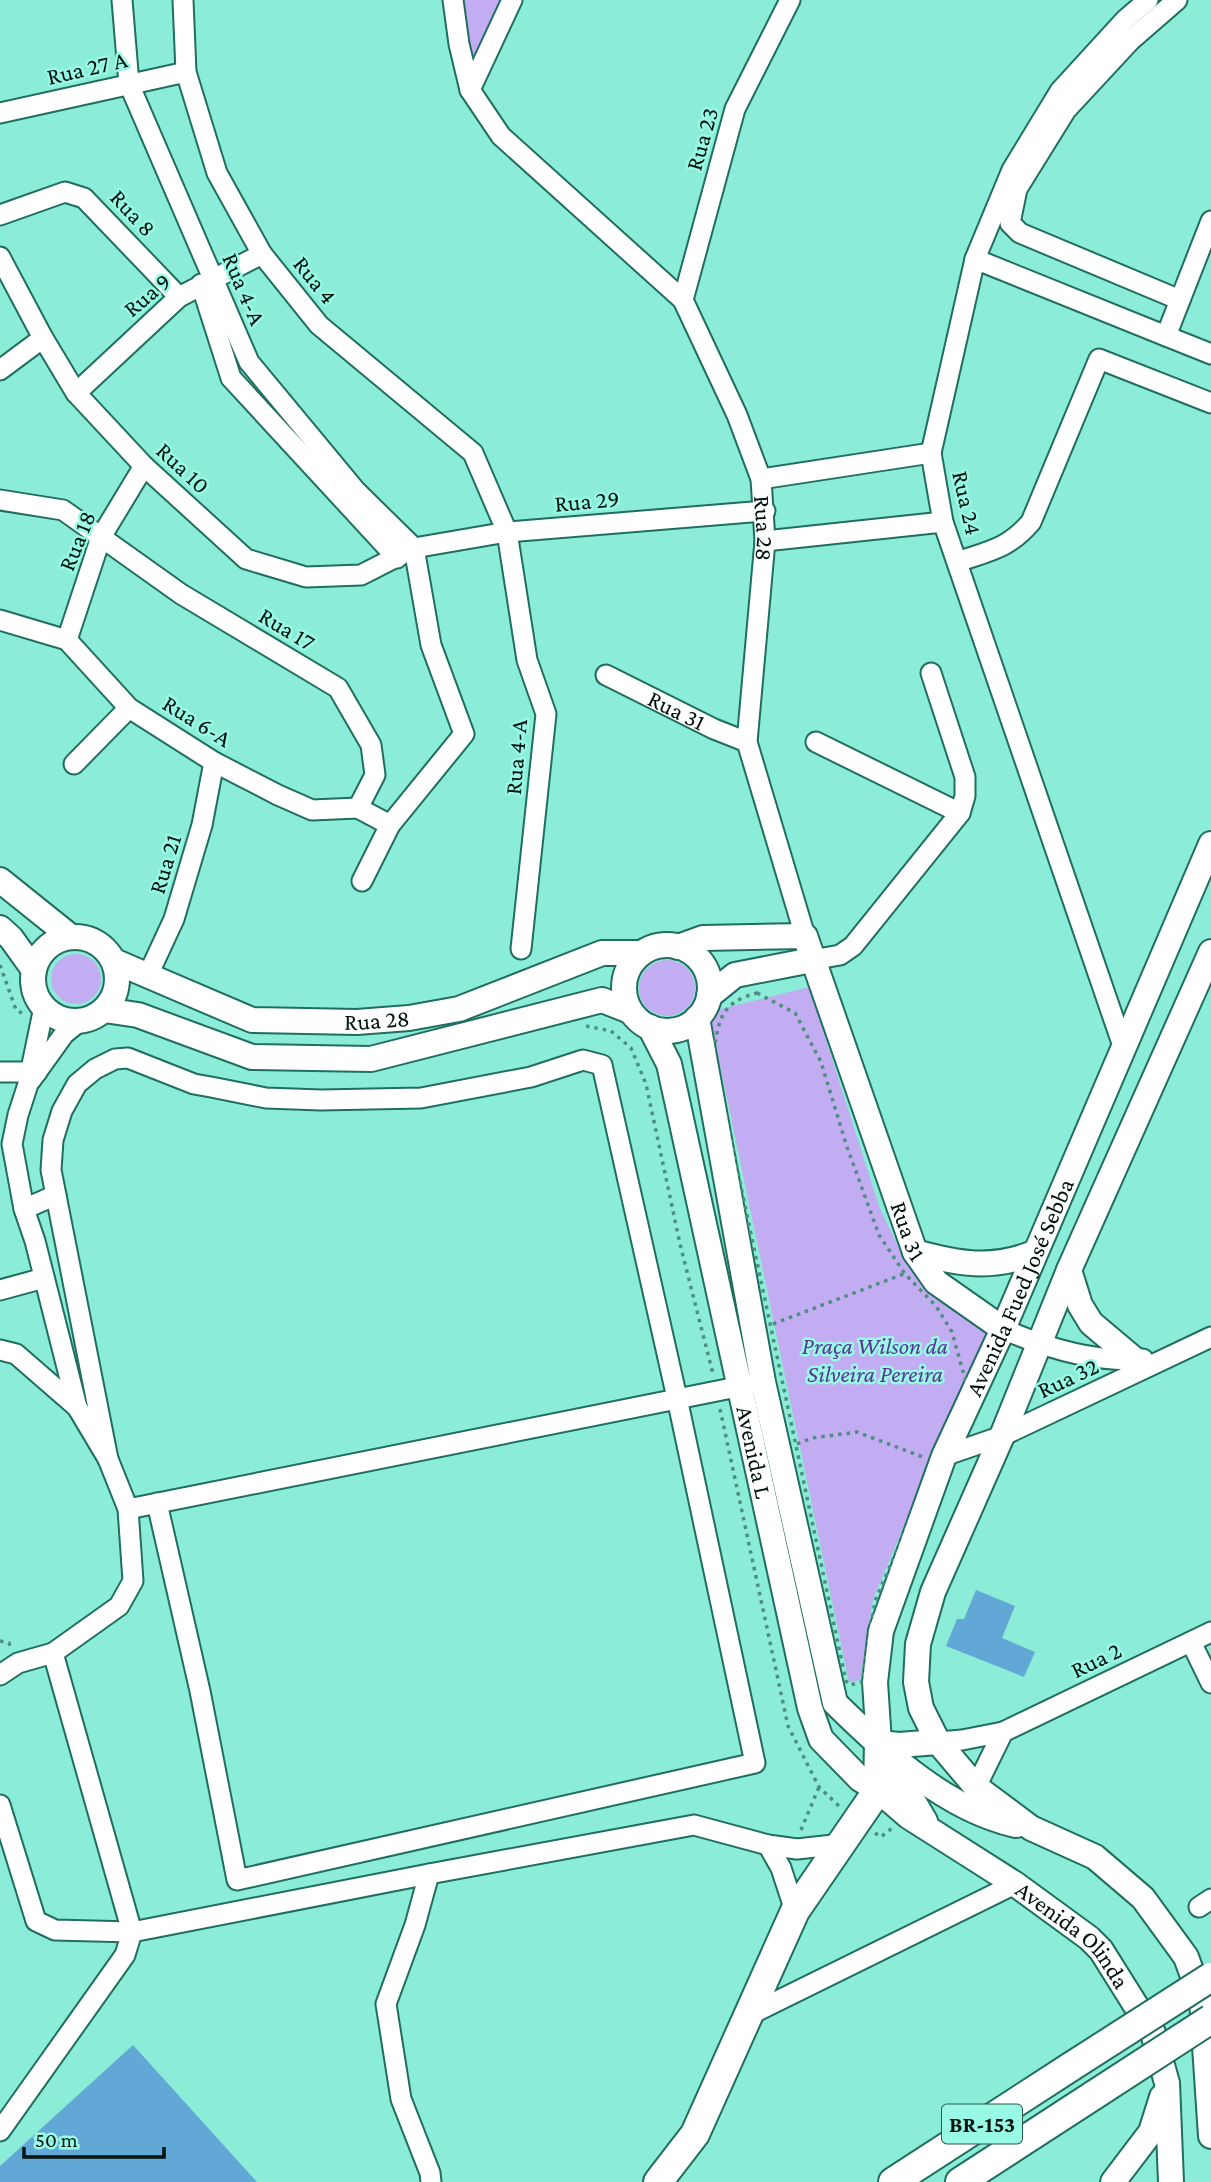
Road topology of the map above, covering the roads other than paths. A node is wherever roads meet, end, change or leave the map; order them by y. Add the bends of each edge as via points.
1 (122, 0) edge
2 (183, 0) edge
3 (453, 0) edge
4 (512, 0) edge
5 (790, 0) edge
6 (1148, 0) edge
7 (1177, 0) edge
8 (186, 72) junction
9 (129, 84) junction
10 (470, 90) junction
11 (0, 113) edge
12 (0, 215) edge
13 (1211, 221) edge
14 (262, 254) junction
15 (0, 257) edge
16 (975, 259) junction
17 (207, 281) junction
18 (178, 297) junction
19 (682, 300) junction
20 (1180, 300) junction
21 (1166, 336) junction
22 (43, 338) junction
23 (1211, 354) edge
24 (0, 370) edge
25 (76, 393) junction
26 (1211, 403) edge
27 (931, 453) junction
28 (144, 466) junction
29 (761, 479) junction
30 (0, 500) edge
31 (765, 511) junction
32 (943, 522) junction
33 (507, 532) junction
34 (102, 537) junction
35 (765, 541) junction
36 (414, 548) junction
37 (397, 558) junction
38 (957, 562) junction
39 (0, 620) edge
40 (67, 640) junction
41 (931, 673) dead end
42 (606, 675) dead end
43 (129, 708) junction
44 (747, 742) junction
45 (816, 742) dead end
46 (214, 762) junction
47 (74, 764) dead end
48 (358, 808) junction
49 (960, 813) junction
50 (390, 825) junction
51 (1211, 844) edge
52 (0, 880) edge
53 (362, 881) dead end
54 (0, 928) edge
55 (804, 936) junction
56 (71, 937) junction
57 (678, 947) junction
58 (521, 949) dead end
59 (1211, 952) edge
60 (641, 953) junction
61 (812, 960) junction
62 (114, 961) junction
63 (34, 970) junction
64 (148, 975) junction
65 (709, 996) junction
66 (104, 1010) junction
67 (631, 1011) junction
68 (42, 1015) junction
69 (697, 1018) junction
70 (80, 1021) junction
71 (650, 1027) junction
72 (1124, 1049) junction
73 (0, 1072) edge
74 (32, 1076) junction
75 (56, 1195) junction
76 (24, 1209) junction
77 (1034, 1253) junction
78 (914, 1263) junction
79 (1069, 1270) junction
80 (44, 1278) junction
81 (0, 1290) edge
82 (1003, 1329) junction
83 (1211, 1338) edge
84 (1037, 1344) junction
85 (0, 1350) edge
86 (1172, 1356) junction
87 (1135, 1360) junction
88 (740, 1386) junction
89 (677, 1398) junction
90 (77, 1407) junction
91 (1002, 1436) junction
92 (777, 1449) junction
93 (108, 1459) junction
94 (940, 1461) junction
95 (157, 1503) junction
96 (128, 1509) junction
97 (1211, 1632) edge
98 (1191, 1642) junction
99 (52, 1653) junction
100 (0, 1675) edge
101 (875, 1682) junction
102 (1211, 1683) edge
103 (835, 1703) junction
104 (1003, 1732) junction
105 (937, 1742) junction
106 (878, 1743) junction
107 (976, 1787) junction
108 (878, 1790) junction
109 (0, 1805) edge
110 (1031, 1828) junction
111 (932, 1832) junction
112 (849, 1833) junction
113 (768, 1845) junction
114 (429, 1874) junction
115 (1015, 1884) junction
116 (795, 1911) junction
117 (132, 1932) junction
118 (1211, 1978) edge
119 (749, 2015) junction
120 (1211, 2019) edge
121 (1208, 2046) edge
122 (1167, 2083) junction
123 (0, 2131) edge
124 (1211, 2136) edge
125 (431, 2182) edge
126 (658, 2182) edge
127 (893, 2182) edge
128 (960, 2182) edge
129 (1113, 2182) edge
130 (1171, 2182) edge

1 - 9 street, Rua 4-A
2 - 8 street, Rua 4
3 - 10 street, Rua 28
4 - 10 street
5 - 19 street, Rua 23 via 735,109
6 - 16 street, Rua 24 via 1060,91 1012,170
7 - 20 street via 1131,40 1066,110 1017,189 1010,222 1020,233
8 - 9 street, Rua 27 A
8 - 14 street, Rua 4 via 217,173
9 - 11 street, Rua 27 A
9 - 17 street, Rua 4-A
10 - 19 street, Rua 28 via 500,136
12 - 18 street, Rua 8 via 65,192 84,198
13 - 20 street
14 - 17 street, Rua 9
14 - 33 street, Rua 4 via 319,325 473,453
15 - 22 street, Rua 10
16 - 21 street
16 - 27 street, Rua 24
17 - 18 street, Rua 9
17 - 36 street, Rua 4-A via 249,362 356,491
17 - 37 street, Rua 4-A via 232,378
18 - 25 street, Rua 9
19 - 29 street, Rua 28 via 737,415
20 - 21 street
21 - 23 street
22 - 24 street
22 - 25 street, Rua 10
25 - 28 street, Rua 10
26 - 38 street via 1099,359 1031,522 1006,545
27 - 29 street
27 - 32 street, Rua 24
28 - 34 street, Rua 18
28 - 37 street, Rua 10 via 246,559 306,577 361,575
29 - 31 street, Rua 28
30 - 34 street, Rua 17 via 63,510
31 - 33 street, Rua 29
31 - 35 street, Rua 28
32 - 35 street
32 - 38 street, Rua 24
33 - 36 street, Rua 29
33 - 58 street, Rua 4-A via 527,660 546,714
34 - 40 street, Rua 18
34 - 48 street, Rua 17 via 181,594 338,688 371,745 375,775
35 - 44 street, Rua 28
36 - 37 street, Rua 10
36 - 50 street via 431,645 464,734
38 - 72 street, Rua 24
39 - 40 street
40 - 43 street, Rua 6-A
41 - 49 street via 965,777
42 - 44 street, Rua 31
43 - 46 street, Rua 6-A
43 - 47 street
44 - 55 street, Rua 28
45 - 49 street
46 - 48 street, Rua 6-A via 312,810
46 - 64 street, Rua 21 via 202,825 178,906
48 - 50 street
49 - 61 street via 853,946 840,955
50 - 53 street
51 - 72 main road, Avenida Fued José Sebba
52 - 56 main road
54 - 63 main road
55 - 57 main road via 703,938
55 - 61 main road, Rua 31
56 - 62 main road via 96,942
56 - 63 main road via 47,947
57 - 60 main road via 652,947
57 - 65 main road via 699,960 706,971
59 - 79 main road, Avenida Fued José Sebba
60 - 64 main road, Rua 28 via 602,953 459,1009 357,1022 252,1020
60 - 67 main road via 626,974 625,999
61 - 65 main road via 735,975
61 - 78 main road, Rua 31
62 - 64 main road, Rua 28
62 - 66 main road via 117,987
63 - 68 main road
65 - 69 main road
66 - 67 main road, Rua 28 via 138,1015 252,1057 371,1059 601,1000
66 - 70 main road
67 - 71 main road
68 - 70 main road
68 - 74 street
69 - 71 main road via 675,1030
69 - 88 main road, Avenida L via 762,1326
70 - 74 street via 64,1034
71 - 88 main road, Avenida L via 669,1064
72 - 77 main road, Avenida Fued José Sebba
73 - 74 street
74 - 76 street via 12,1144
75 - 76 street
75 - 89 street via 51,1160 62,1111 77,1084 115,1059 128,1058 203,1086 266,1098 321,1100 421,1098 592,1061 602,1065 606,1075
75 - 93 street
76 - 80 street
77 - 78 main road via 990,1264
77 - 82 main road, Avenida Fued José Sebba
78 - 82 main road, Rua 31
79 - 84 main road, Avenida Fued José Sebba
79 - 87 main road via 1091,1323
80 - 81 street
80 - 90 street
82 - 84 street, Rua 31
82 - 94 main road, Avenida Fued José Sebba
83 - 86 street, Rua 32
84 - 87 street, Rua 31 via 1115,1361
84 - 91 main road, Avenida Fued José Sebba
85 - 90 street via 16,1354
86 - 87 street, Rua 31
86 - 91 street, Rua 32
88 - 89 street
88 - 92 main road, Avenida L
89 - 95 street
89 - 95 street via 755,1763 237,1880
90 - 93 street
91 - 94 street, Rua 32
91 - 105 main road, Avenida Fued José Sebba via 933,1592 918,1644 916,1682
92 - 103 main road, Avenida L
92 - 108 main road, Avenida L via 814,1718 821,1739 852,1772
93 - 96 street
94 - 101 main road, Avenida Fued José Sebba via 881,1631
95 - 96 street
96 - 99 street via 133,1581 119,1606
97 - 98 street, Rua 2
98 - 102 street
98 - 104 street, Rua 2
99 - 100 street via 18,1663
99 - 117 street
101 - 103 main road via 864,1698 853,1704
101 - 106 main road, Avenida Fued José Sebba
103 - 106 main road
104 - 105 street, Rua 2
104 - 107 street
105 - 106 main road
105 - 107 main road, Avenida Fued José Sebba
106 - 108 highway
106 - 110 main road via 934,1790 995,1820
106 - 111 main road, Avenida Olinda
107 - 110 main road
108 - 111 main road, Avenida L
108 - 112 highway
109 - 117 street via 36,1921 55,1930
110 - 121 main road via 1095,1857 1143,1898 1186,1957 1202,2001
111 - 115 main road, Avenida Olinda
112 - 113 street via 797,1849
112 - 116 highway
113 - 114 street via 694,1825
113 - 116 street
114 - 117 street
114 - 125 street via 386,2004 401,2099
115 - 119 street
115 - 122 main road, Avenida Olinda via 1101,1950 1153,2033
116 - 119 highway
117 - 123 street via 125,1955
118 - 127 highway, BR-153, bridge
119 - 126 highway via 695,2134
120 - 128 highway, BR-153, bridge
121 - 124 main road
122 - 129 main road via 1151,2132
122 - 130 main road, Avenida Olinda

